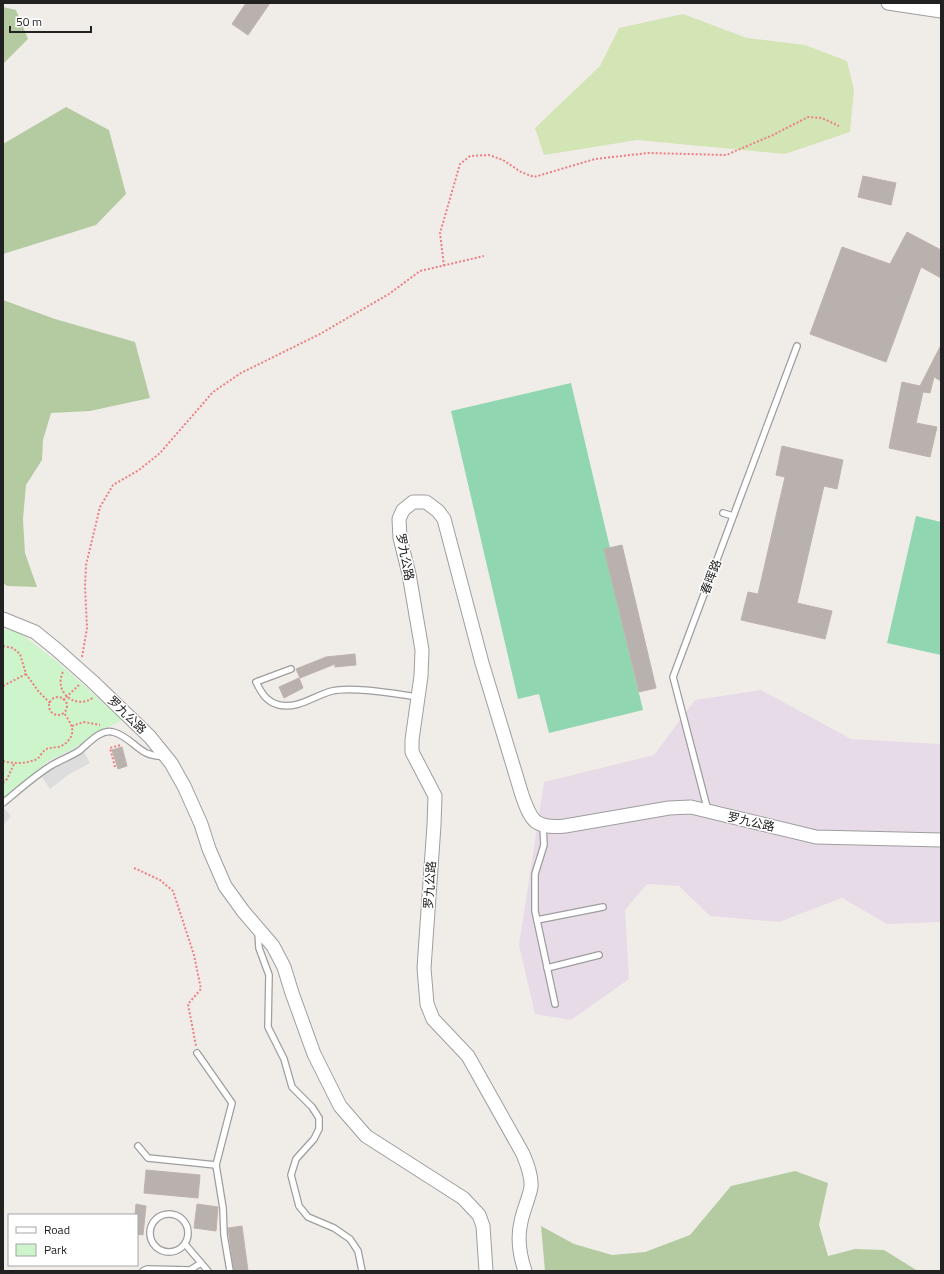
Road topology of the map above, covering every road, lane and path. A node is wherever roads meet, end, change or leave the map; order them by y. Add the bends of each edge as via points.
1 (888, 3) edge
2 (941, 11) edge
3 (839, 126) dead end
4 (484, 256) dead end
5 (444, 266) junction
6 (797, 346) dead end
7 (723, 513) dead end
8 (734, 516) junction
9 (3, 618) edge
10 (3, 646) edge
11 (66, 667) dead end
12 (291, 669) dead end
13 (26, 674) junction
14 (81, 676) junction
15 (3, 686) edge
16 (98, 694) dead end
17 (67, 696) junction
18 (419, 697) junction
19 (64, 700) junction
20 (50, 703) junction
21 (64, 713) junction
22 (72, 726) junction
23 (111, 732) junction
24 (130, 742) junction
25 (165, 756) junction
26 (3, 761) edge
27 (14, 764) junction
28 (115, 767) dead end
29 (3, 783) edge
30 (3, 803) edge
31 (708, 811) junction
32 (542, 826) junction
33 (941, 840) edge
34 (134, 868) dead end
35 (603, 907) dead end
36 (537, 920) junction
37 (258, 927) junction
38 (599, 955) dead end
39 (547, 968) junction
40 (555, 1004) dead end
41 (198, 1054) joint
42 (138, 1146) dead end
43 (216, 1165) junction
44 (185, 1244) junction
45 (201, 1263) junction
46 (143, 1271) edge
47 (208, 1271) edge
48 (230, 1271) edge
49 (362, 1271) edge
50 (486, 1271) edge
51 (525, 1271) edge

1 - 2 street
3 - 5 path via 822,118 808,117 726,155 648,153 595,159 534,177 489,155 470,156 460,164 440,233
4 - 5 path
5 - 14 path via 420,271 389,294 320,334 241,373 213,392 160,453 139,470 113,485 100,507 86,565 86,628
6 - 8 lane, 春晖路
7 - 8 lane
8 - 31 lane, 春晖路 via 673,677
9 - 14 street, 罗九公路 via 35,632
10 - 13 path via 13,648 20,654
11 - 17 path via 60,677 60,685
12 - 18 lane via 256,682 263,696 278,705 300,704 332,691 354,690
13 - 15 path
13 - 20 path
14 - 17 path
14 - 25 street, 罗九公路 via 150,737
16 - 17 path via 88,702 75,701
17 - 19 path
18 - 32 street, 罗九公路 via 422,650 400,538 399,519 403,510 413,502 426,502 438,510 444,519 482,663 522,795 528,812
18 - 51 street, 罗九公路 via 412,752 434,796 424,968 427,1004 433,1019 468,1056 523,1154 531,1186 520,1223 519,1237
19 - 20 path via 56,698
19 - 21 path via 67,705
20 - 21 path via 49,709 53,714
21 - 22 path
22 - 23 path via 84,722 105,727
22 - 27 path via 71,737 66,743 46,750 38,759
23 - 24 lane via 123,736
23 - 30 lane via 101,734 78,751 52,765
24 - 25 lane via 146,754
24 - 28 path via 110,748
25 - 37 street, 罗九公路 via 184,786 225,886
26 - 27 path
27 - 29 path
31 - 32 street, 罗九公路 via 691,807 669,808 565,826
31 - 33 street, 罗九公路 via 816,837
32 - 36 lane via 544,845 536,874
34 - 41 path via 160,880 173,891 194,955 201,989 188,1004
35 - 36 lane
36 - 39 lane
37 - 49 lane via 259,948 269,975 268,1028 284,1059 292,1087 319,1118 319,1129 314,1139 296,1159 291,1175 299,1206 308,1217 334,1228 350,1239 358,1251
37 - 50 street, 罗九公路 via 273,946 284,967 314,1054 340,1106 366,1136 458,1194 479,1216 483,1226
38 - 39 lane
39 - 40 lane
41 - 43 lane via 232,1103
42 - 43 lane via 148,1158
43 - 48 lane
44 - 44 lane via 180,1249 169,1252 158,1248 151,1238 156,1220 173,1215 184,1221 188,1233
44 - 45 lane
45 - 46 lane via 190,1270 147,1268
45 - 47 lane

